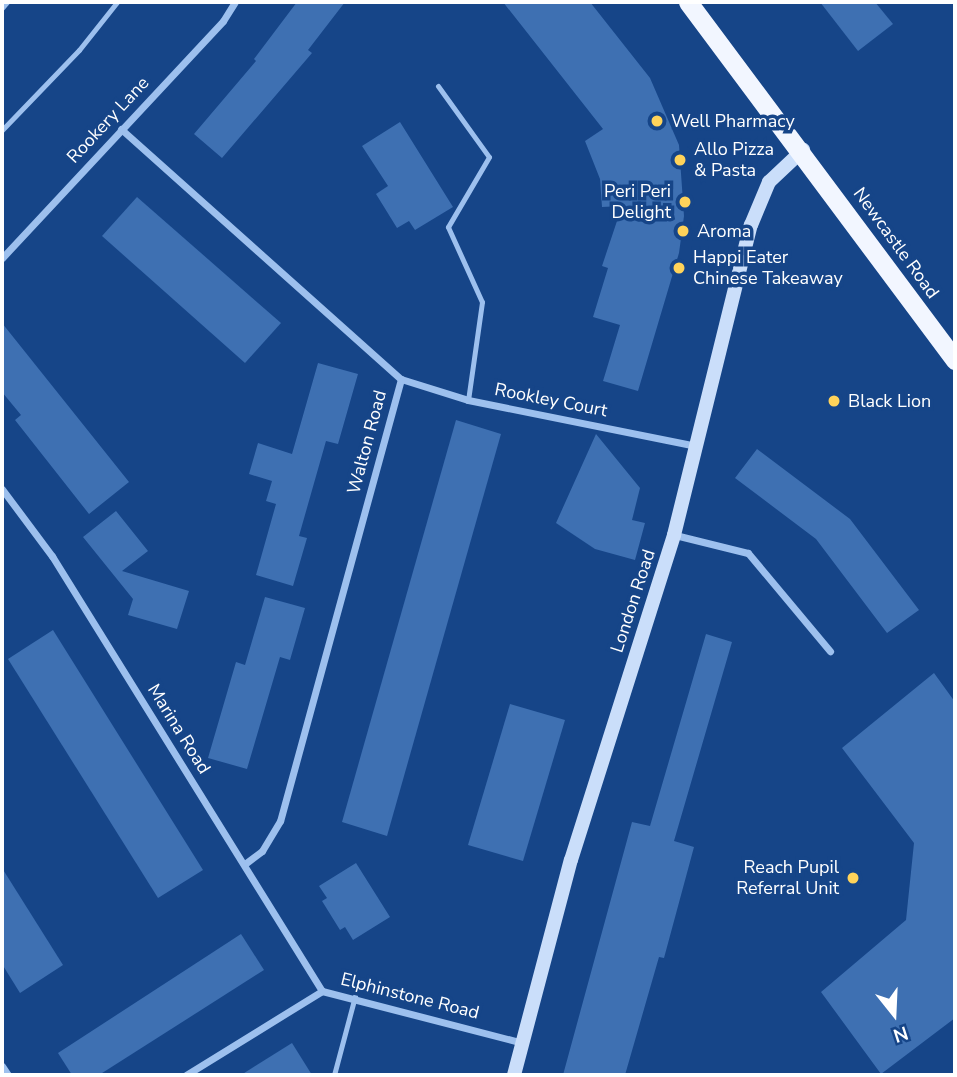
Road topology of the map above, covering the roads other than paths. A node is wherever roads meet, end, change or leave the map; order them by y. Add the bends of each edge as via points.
1 (7, 2) edge
2 (117, 2) edge
3 (234, 2) edge
4 (688, 2) edge
5 (2, 8) edge
6 (438, 86) dead end
7 (121, 129) junction
8 (2, 130) edge
9 (803, 150) junction
10 (2, 258) edge
11 (955, 360) edge
12 (401, 379) junction
13 (468, 400) junction
14 (697, 446) junction
15 (2, 489) edge
16 (674, 535) junction
17 (830, 650) dead end
18 (245, 864) junction
19 (322, 991) junction
20 (355, 996) junction
21 (523, 1043) junction
22 (2, 1066) edge
23 (8, 1075) edge
24 (186, 1075) edge
25 (334, 1075) edge
26 (514, 1075) edge

1 - 5 lane
2 - 8 lane via 79,50
3 - 7 street, Rookery Lane via 223,21
4 - 9 highway, Newcastle Road
6 - 13 lane via 489,157 448,227 482,302
7 - 10 street, Rookery Lane
7 - 12 street, Walton Road
9 - 11 highway, Newcastle Road
9 - 14 main road, London Road via 769,182 751,225
12 - 13 street, Rookley Court
12 - 18 street, Walton Road via 280,821 262,851
13 - 14 street, Rookley Court
14 - 16 main road, London Road
15 - 18 street, Marina Road via 52,556
16 - 17 street via 748,553
16 - 21 main road, London Road via 571,860
18 - 19 street, Marina Road
19 - 20 street, Elphinstone Road
19 - 24 street, Elphinstone Road
20 - 21 street, Elphinstone Road
20 - 25 lane
21 - 26 main road, London Road
22 - 23 street

